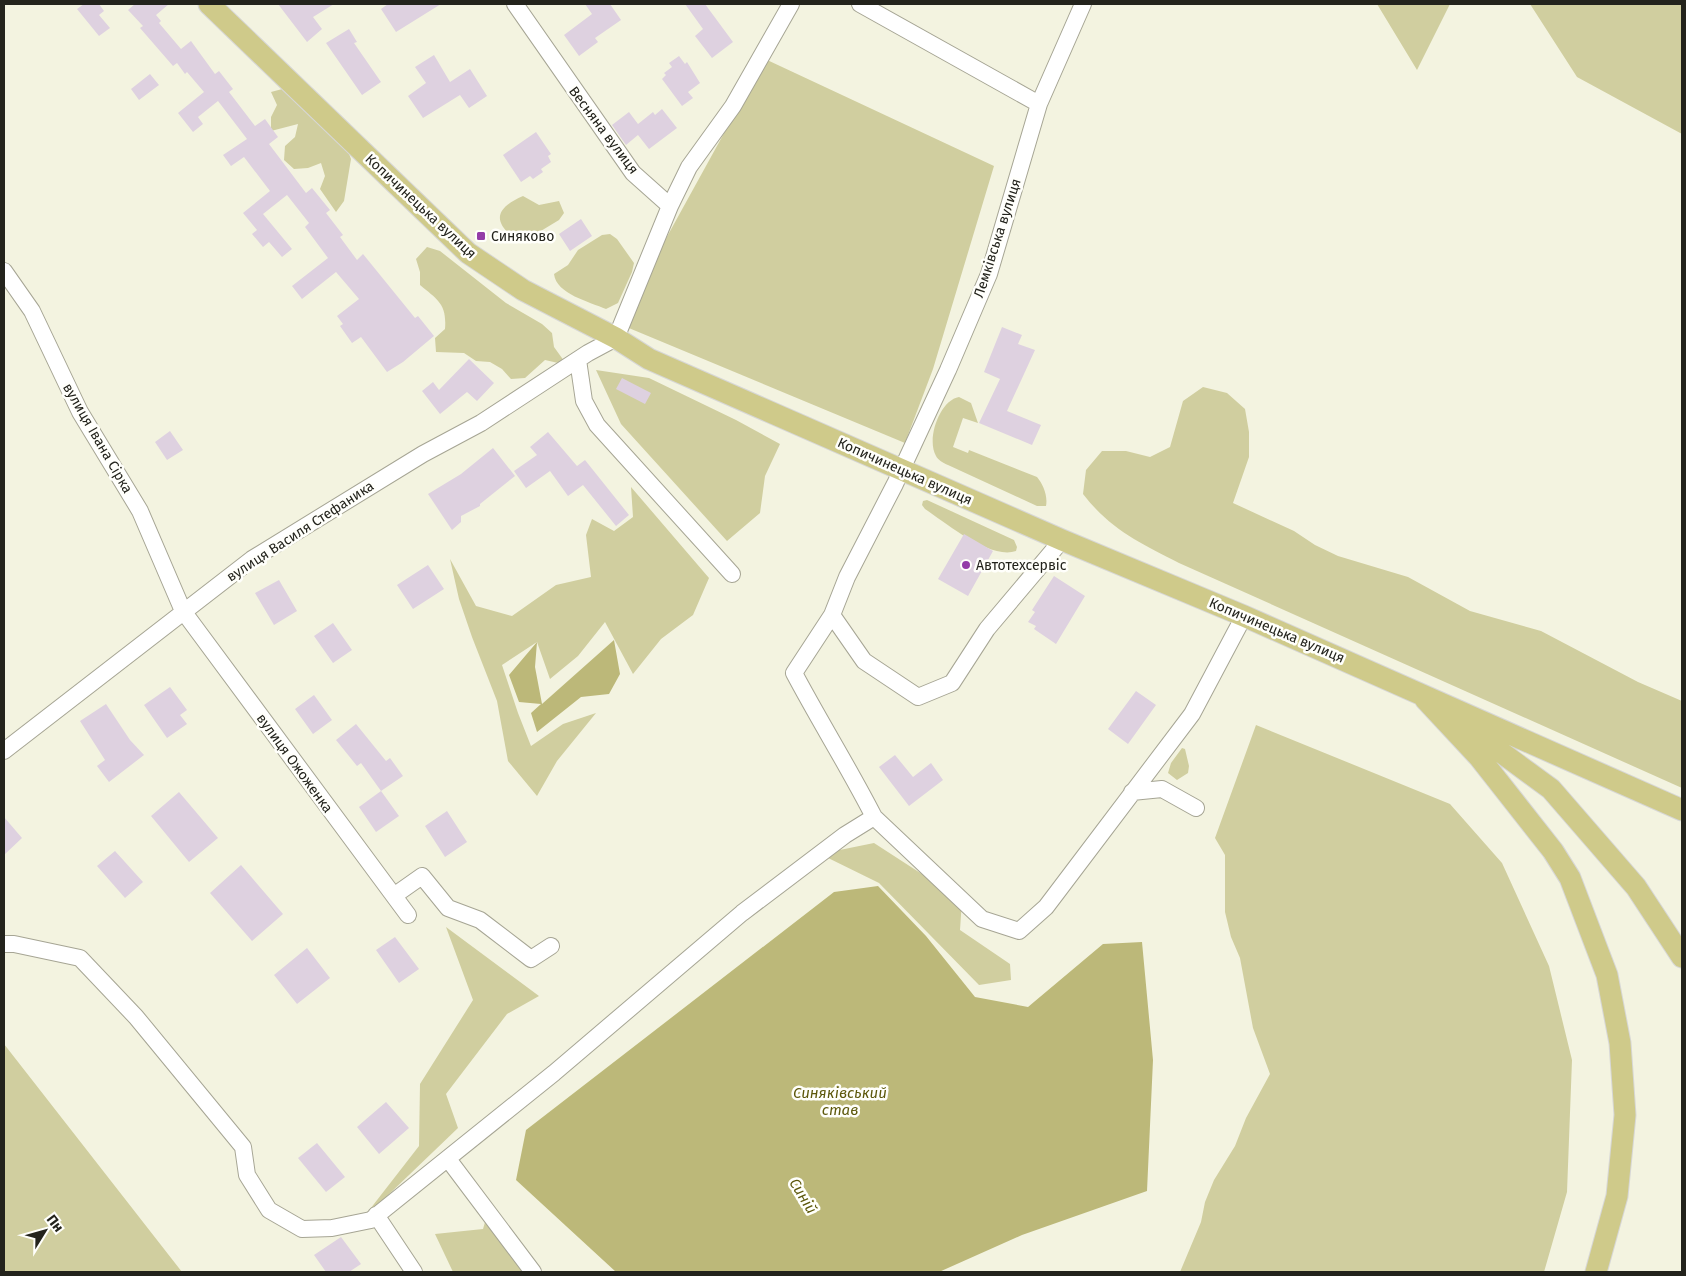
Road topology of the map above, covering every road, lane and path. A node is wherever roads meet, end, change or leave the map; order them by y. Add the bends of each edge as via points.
1 (209, 4) edge
2 (515, 4) edge
3 (791, 4) edge
4 (860, 4) edge
5 (1083, 4) edge
6 (1039, 104) junction
7 (670, 206) junction
8 (4, 271) edge
9 (616, 338) junction
10 (578, 360) junction
11 (902, 469) junction
12 (1062, 540) junction
13 (732, 574) dead end
14 (183, 611) junction
15 (832, 615) junction
16 (1244, 616) junction
17 (1418, 692) junction
18 (4, 751) edge
19 (1132, 792) junction
20 (1196, 808) dead end
21 (1682, 810) edge
22 (874, 817) junction
23 (395, 896) junction
24 (408, 915) dead end
25 (4, 944) edge
26 (551, 946) dead end
27 (1682, 957) edge
28 (448, 1159) junction
29 (376, 1216) junction
30 (414, 1272) edge
31 (533, 1272) edge
32 (1596, 1272) edge

1 - 9 main road, Копичинецька вулиця via 468,253 523,290
2 - 7 street, Весняна вулиця via 633,173
3 - 7 street via 733,106 689,167
4 - 6 street
5 - 6 street, Лемківська вулиця
6 - 11 street, Лемківська вулиця via 989,274
7 - 9 street
8 - 14 street, вулиця Івана Сірка via 32,311 80,412 140,511
9 - 10 street, вулиця Василя Стефаника
9 - 11 main road, Копичинецька вулиця via 648,358
10 - 13 street via 584,401 597,426
10 - 14 street, вулиця Василя Стефаника via 480,423 422,454 252,559
11 - 12 main road, Копичинецька вулиця
11 - 15 street, Лемківська вулиця via 847,577
12 - 15 street via 987,629 952,683 918,697 864,661
12 - 16 main road, Копичинецька вулиця
14 - 18 street, вулиця Василя Стефаника
14 - 23 street, вулиця Ожоженка
15 - 22 street, Лемківська вулиця via 794,673
16 - 17 main road, Копичинецька вулиця
16 - 19 street via 1192,714
17 - 21 main road, Копичинецька вулиця
17 - 27 main road via 1551,789 1636,887
17 - 32 main road via 1479,757 1553,851 1570,878 1607,975 1620,1043 1625,1115 1617,1196
19 - 20 street via 1162,789
19 - 22 street via 1046,907 1019,931 982,919
22 - 28 street via 742,913
23 - 24 street, вулиця Ожоженка
23 - 26 street via 422,876 448,908 480,920 531,959
25 - 29 street via 80,958 136,1017 243,1147 248,1174 269,1210 302,1229 332,1228 372,1220
28 - 29 street
28 - 31 street
29 - 30 street

